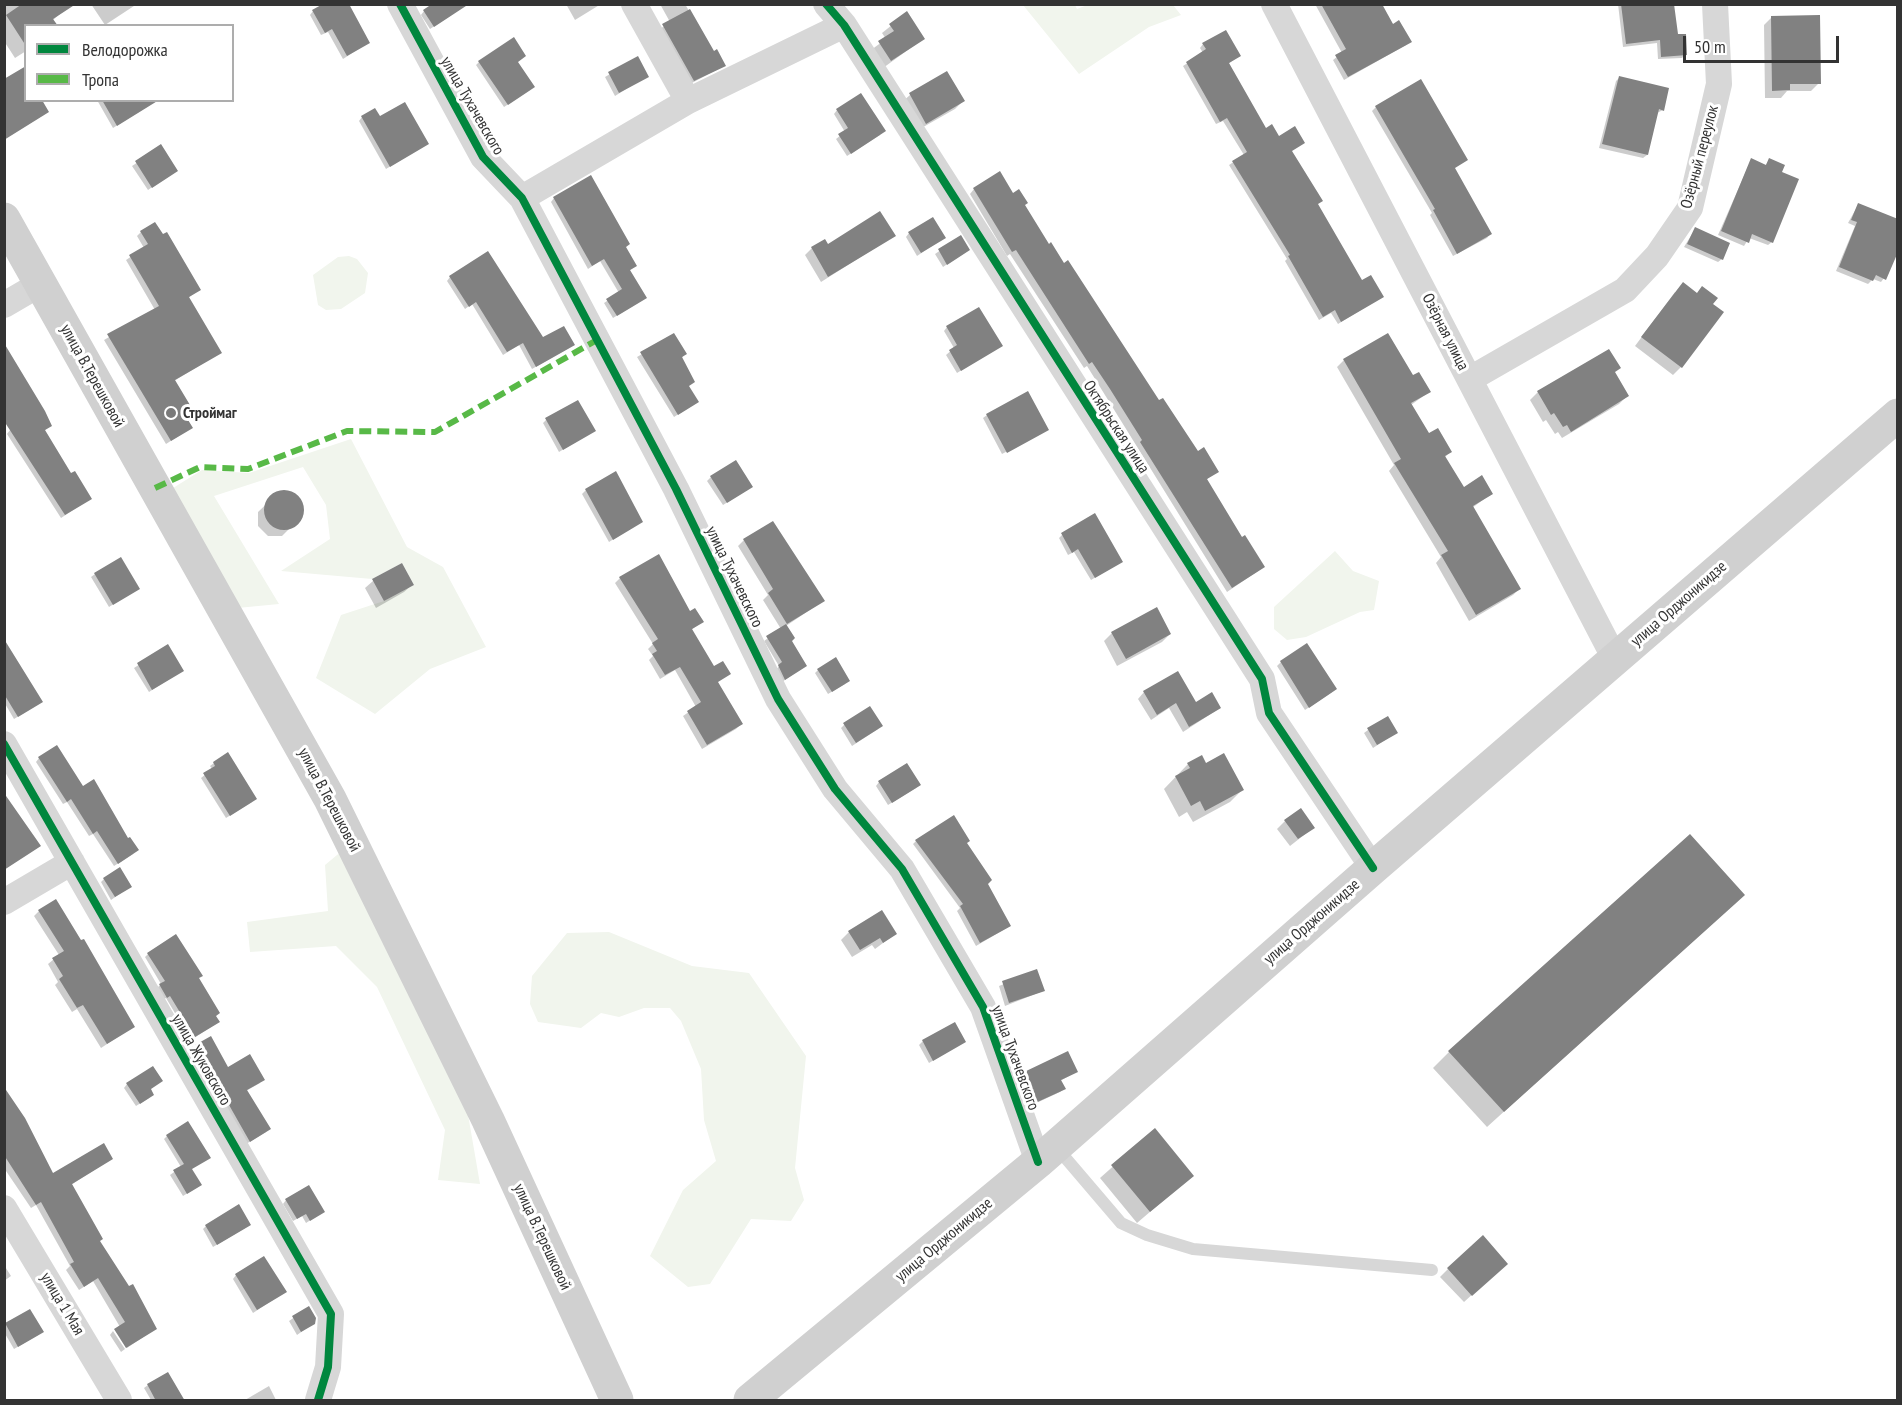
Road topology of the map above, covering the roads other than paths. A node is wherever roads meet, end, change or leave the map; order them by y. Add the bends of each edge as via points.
1 (400, 4) edge
2 (634, 4) edge
3 (826, 4) edge
4 (1274, 4) edge
5 (1715, 4) edge
6 (844, 25) junction
7 (688, 101) junction
8 (522, 198) junction
9 (4, 219) edge
10 (40, 284) junction
11 (4, 306) edge
12 (1470, 379) junction
13 (1898, 415) edge
14 (1614, 659) junction
15 (4, 744) edge
16 (72, 862) junction
17 (1372, 868) junction
18 (4, 902) edge
19 (1047, 1155) junction
20 (4, 1208) edge
21 (1432, 1270) dead end
22 (119, 1401) edge
23 (318, 1401) edge
24 (617, 1401) edge
25 (750, 1401) edge

1 - 8 street, улица Тухачевского via 483,157
2 - 7 street
3 - 6 street, Октябрьская улица
4 - 12 street, Озёрная улица
5 - 12 street, Озёрный переулок via 1719,84 1690,208 1657,256 1624,290
6 - 7 street
6 - 17 street, Октябрьская улица via 1262,679 1269,713
7 - 8 street
8 - 19 street, улица Тухачевского via 676,489 778,699 835,789 902,869 983,1007
9 - 10 main road, улица В.Терешковой
10 - 11 street
10 - 24 main road, улица В.Терешковой via 330,799 488,1120
12 - 14 street, Озёрная улица
13 - 14 main road, улица Орджоникидзе
14 - 17 main road, улица Орджоникидзе
15 - 16 street, улица Жуковского
16 - 18 street
16 - 23 street, улица Жуковского via 331,1314 328,1367
17 - 19 main road, улица Орджоникидзе
19 - 21 lane via 1121,1223 1193,1249
19 - 25 main road, улица Орджоникидзе
20 - 22 street, улица 1 Мая

